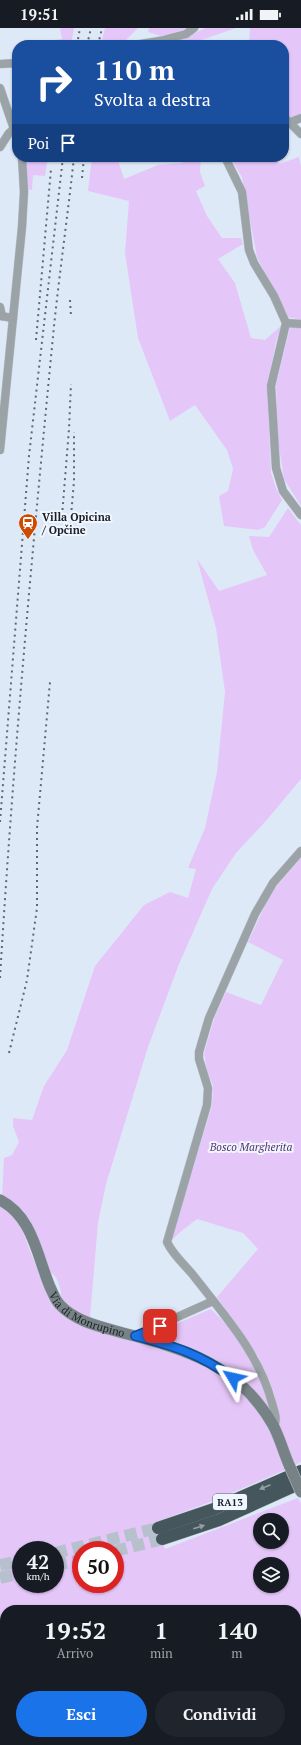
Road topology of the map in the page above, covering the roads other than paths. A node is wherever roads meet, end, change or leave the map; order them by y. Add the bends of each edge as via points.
1 (194, 29) edge
2 (172, 40) edge
3 (12, 63) edge
4 (0, 64) edge
5 (0, 88) edge
6 (301, 118) edge
7 (289, 120) edge
8 (289, 122) edge
9 (12, 123) edge
10 (12, 131) edge
11 (301, 134) edge
12 (0, 147) edge
13 (22, 162) edge
14 (227, 162) edge
15 (0, 307) edge
16 (1, 316) edge
17 (13, 318) junction
18 (286, 322) junction
19 (301, 324) edge
20 (0, 450) edge
21 (301, 515) edge
22 (301, 851) edge
23 (0, 1200) edge
24 (214, 1301) junction
25 (135, 1336) junction
26 (274, 1426) junction
27 (296, 1469) edge
28 (301, 1484) edge
29 (301, 1492) edge

1 - 2 street
3 - 4 street
5 - 9 street
6 - 7 street
8 - 11 street
10 - 12 street
13 - 17 street via 24,192
14 - 18 street via 242,192 249,250
15 - 16 street
16 - 17 street
17 - 20 street
18 - 19 street
18 - 21 street via 271,386 276,468 283,491
22 - 24 street via 273,883 255,914 209,1018 199,1052 209,1096 167,1242
23 - 25 main road, Via di Monrupino via 16,1211 23,1220 40,1254 54,1296 60,1306 90,1323
24 - 25 street
24 - 26 street via 248,1347 264,1377 276,1418
25 - 26 main road, Via di Monrupino via 197,1355 213,1364 250,1394
26 - 27 main road, Via di Monrupino
27 -> 28 highway, RA13 via 160,1533 219,1520
27 - 29 main road, Via di Monrupino, bridge

